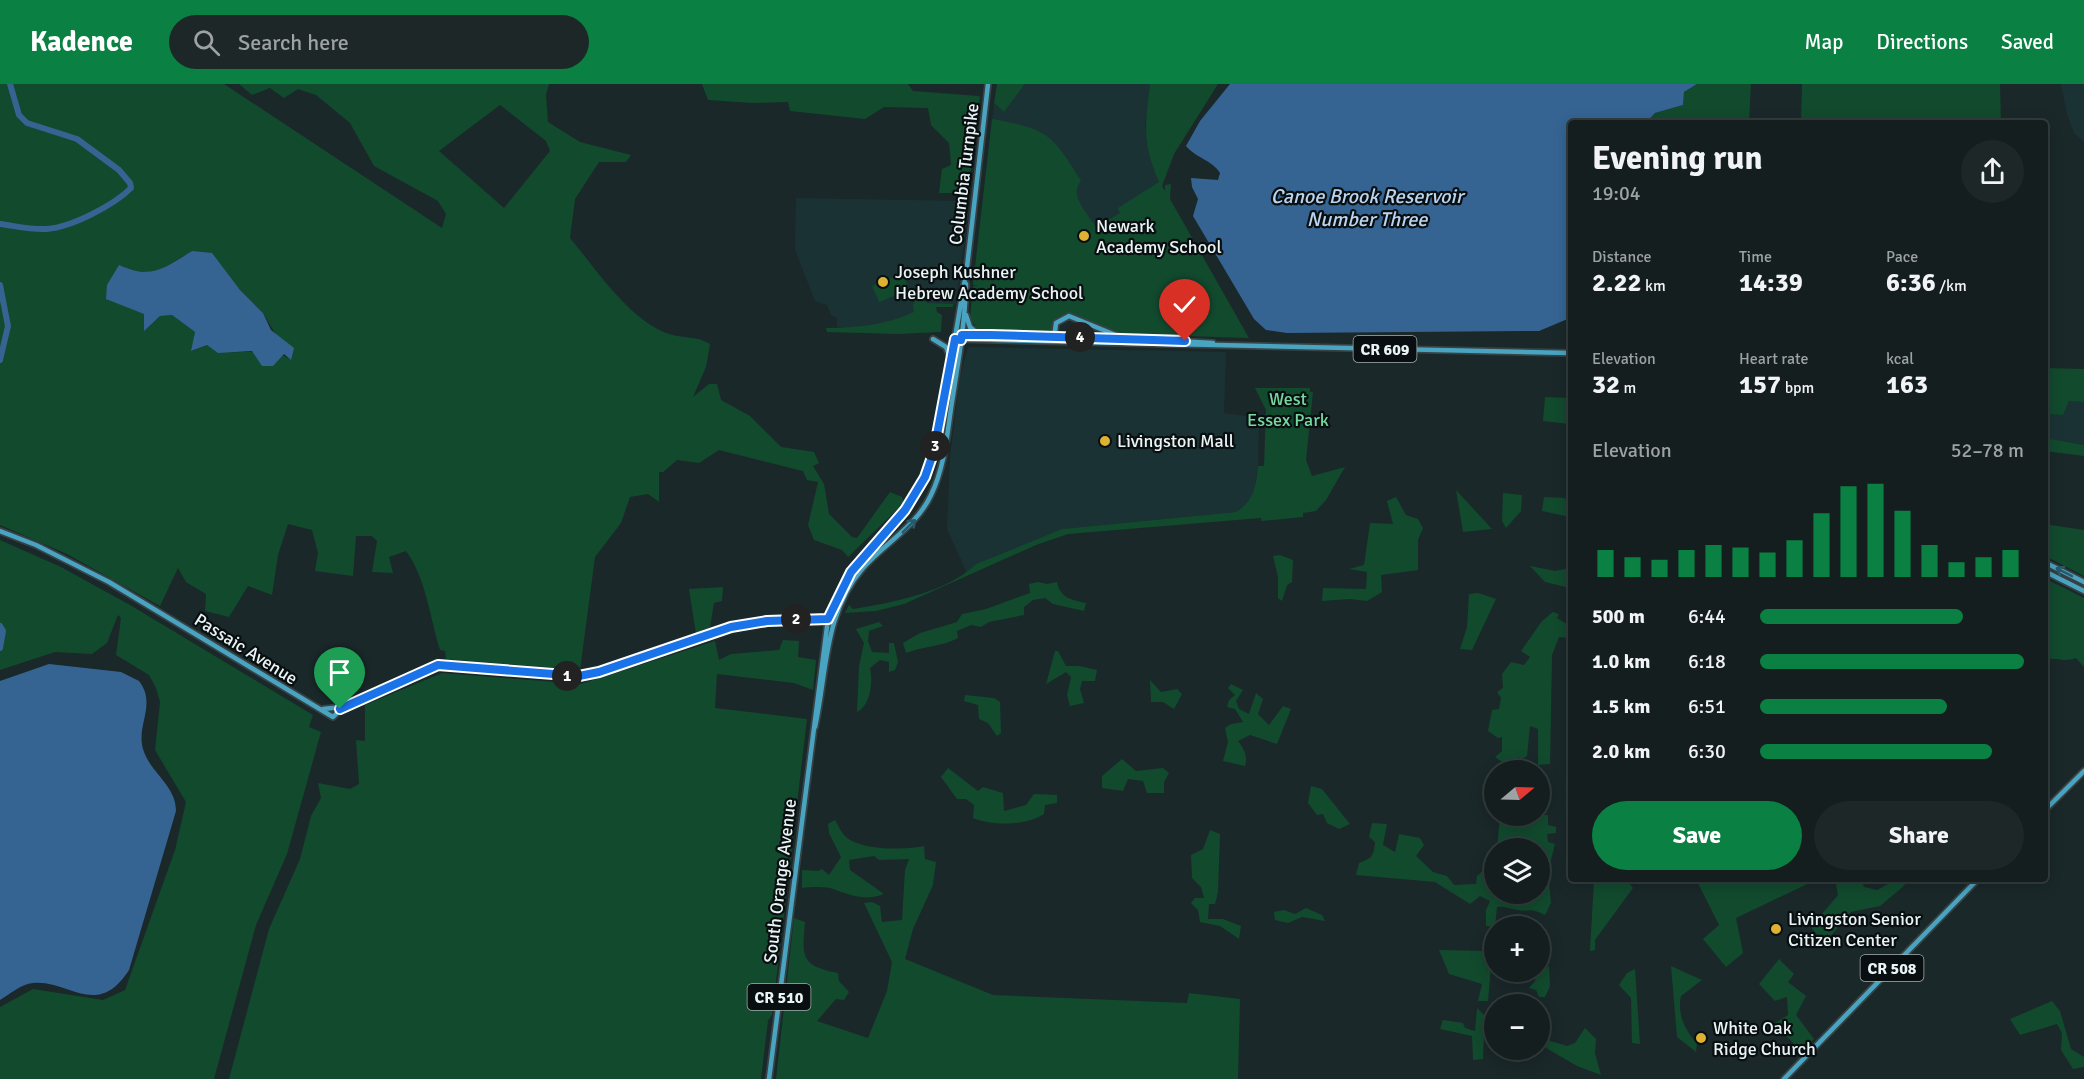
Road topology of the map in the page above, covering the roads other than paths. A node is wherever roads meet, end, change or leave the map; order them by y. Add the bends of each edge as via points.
1 (988, 84) edge
2 (967, 267) junction
3 (965, 308) junction
4 (979, 335) junction
5 (1054, 336) junction
6 (958, 337) junction
7 (1124, 338) junction
8 (933, 339) dead end
9 (972, 340) junction
10 (1055, 343) junction
11 (1245, 346) junction
12 (959, 352) junction
13 (1568, 352) edge
14 (951, 362) junction
15 (0, 531) edge
16 (2048, 563) edge
17 (2048, 573) edge
18 (2084, 582) edge
19 (2084, 591) edge
20 (831, 619) junction
21 (809, 757) joint
22 (2084, 771) edge
23 (2048, 807) edge
24 (1975, 882) edge
25 (769, 1079) edge
26 (1784, 1079) edge

1 - 2 main road, Columbia Turnpike / CR 510
2 - 3 main road, Columbia Turnpike / CR 510
2 - 6 main road, Columbia Turnpike / CR 510
3 - 4 main road via 970,327
3 - 6 main road, Columbia Turnpike / CR 510
4 - 5 main road, CR 609
4 - 6 main road, CR 609
5 - 7 main road, CR 609
5 - 7 main road via 1056,323 1069,316
5 - 10 main road
6 - 9 main road, CR 609
6 - 12 main road, Columbia Turnpike / CR 510
6 - 14 main road, Columbia Turnpike / CR 510
7 - 11 main road, CR 609
8 - 14 main road via 946,347
9 - 10 main road, CR 609
9 - 12 main road
10 - 11 main road, CR 609
11 - 13 main road, CR 609
20 -> 12 main road, Columbia Turnpike / CR 510 via 863,568 914,522 930,497 942,467
14 - 20 main road, Columbia Turnpike / CR 510 via 934,451 925,477 905,510 851,572
15 - 20 main road, Passaic Avenue via 109,582 318,708 330,710 438,665 579,676 731,627 767,621
18 -> 16 main road
17 - 19 main road
20 - 21 main road, Columbia Turnpike / CR 510
21 - 25 main road, South Orange Avenue / CR 510
22 - 23 main road
24 - 26 main road, CR 508

